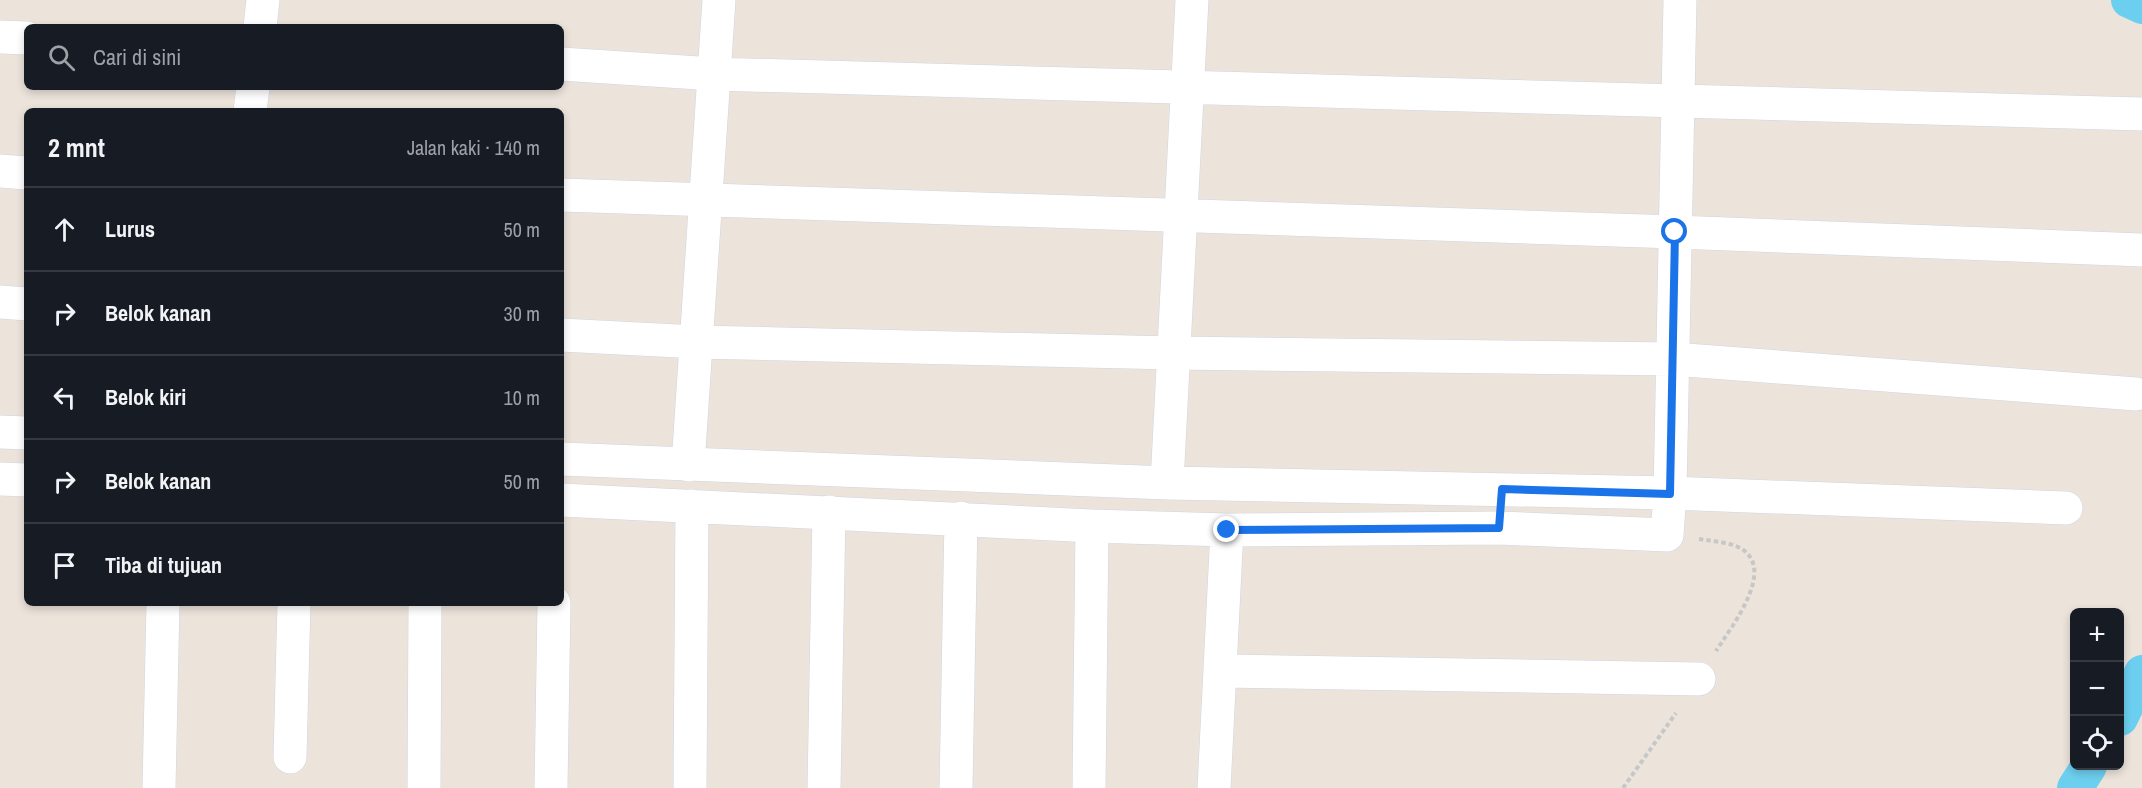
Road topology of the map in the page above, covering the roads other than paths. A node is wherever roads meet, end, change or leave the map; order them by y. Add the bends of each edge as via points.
1 (263, 0) edge
2 (719, 0) edge
3 (1192, 0) edge
4 (1680, 0) edge
5 (260, 24) edge
6 (0, 37) edge
7 (24, 38) edge
8 (564, 64) edge
9 (714, 74) junction
10 (1188, 87) junction
11 (253, 90) edge
12 (1678, 102) junction
13 (250, 108) edge
14 (2142, 114) edge
15 (0, 171) edge
16 (24, 173) edge
17 (564, 195) edge
18 (706, 200) junction
19 (1181, 215) junction
20 (1675, 232) junction
21 (2142, 250) edge
22 (0, 302) edge
23 (24, 304) edge
24 (564, 335) edge
25 (697, 342) junction
26 (1173, 353) junction
27 (1673, 359) junction
28 (2136, 394) dead end
29 (0, 432) edge
30 (24, 433) edge
31 (564, 459) edge
32 (688, 465) junction
33 (0, 478) edge
34 (24, 480) edge
35 (1167, 483) junction
36 (1502, 489) junction
37 (1670, 494) junction
38 (564, 500) edge
39 (692, 506) junction
40 (2066, 508) dead end
41 (829, 512) junction
42 (962, 518) junction
43 (1092, 526) junction
44 (1499, 528) junction
45 (1227, 530) junction
46 (163, 606) edge
47 (294, 606) edge
48 (425, 606) edge
49 (554, 606) edge
50 (1220, 671) junction
51 (1699, 679) dead end
52 (290, 757) dead end
53 (159, 788) edge
54 (424, 788) edge
55 (551, 788) edge
56 (690, 788) edge
57 (824, 788) edge
58 (956, 788) edge
59 (1089, 788) edge
60 (1214, 788) edge

1 - 5 street
2 - 9 street
3 - 10 street
4 - 12 street
6 - 7 street
8 - 9 street
9 - 10 street
9 - 18 street
10 - 12 street
10 - 19 street
11 - 13 street
12 - 14 street
12 - 20 street
15 - 16 street
17 - 18 street
18 - 19 street
18 - 25 street
19 - 20 street
19 - 26 street
20 - 21 street
20 - 27 street
22 - 23 street
24 - 25 street
25 - 26 street
25 - 32 street
26 - 27 street
26 - 35 street
27 - 28 street
27 - 37 street
29 - 30 street
31 - 32 street
32 - 35 street
33 - 34 street
35 - 36 street
36 - 37 street
36 - 44 street
37 - 40 street
37 - 44 street via 1666,535
38 - 39 street
39 - 41 street
39 - 56 street
41 - 42 street
41 - 57 street
42 - 43 street
42 - 58 street
43 - 45 street
43 - 59 street
44 - 45 street
45 - 50 street
46 - 53 street
47 - 52 street
48 - 54 street
49 - 55 street
50 - 51 street
50 - 60 street

